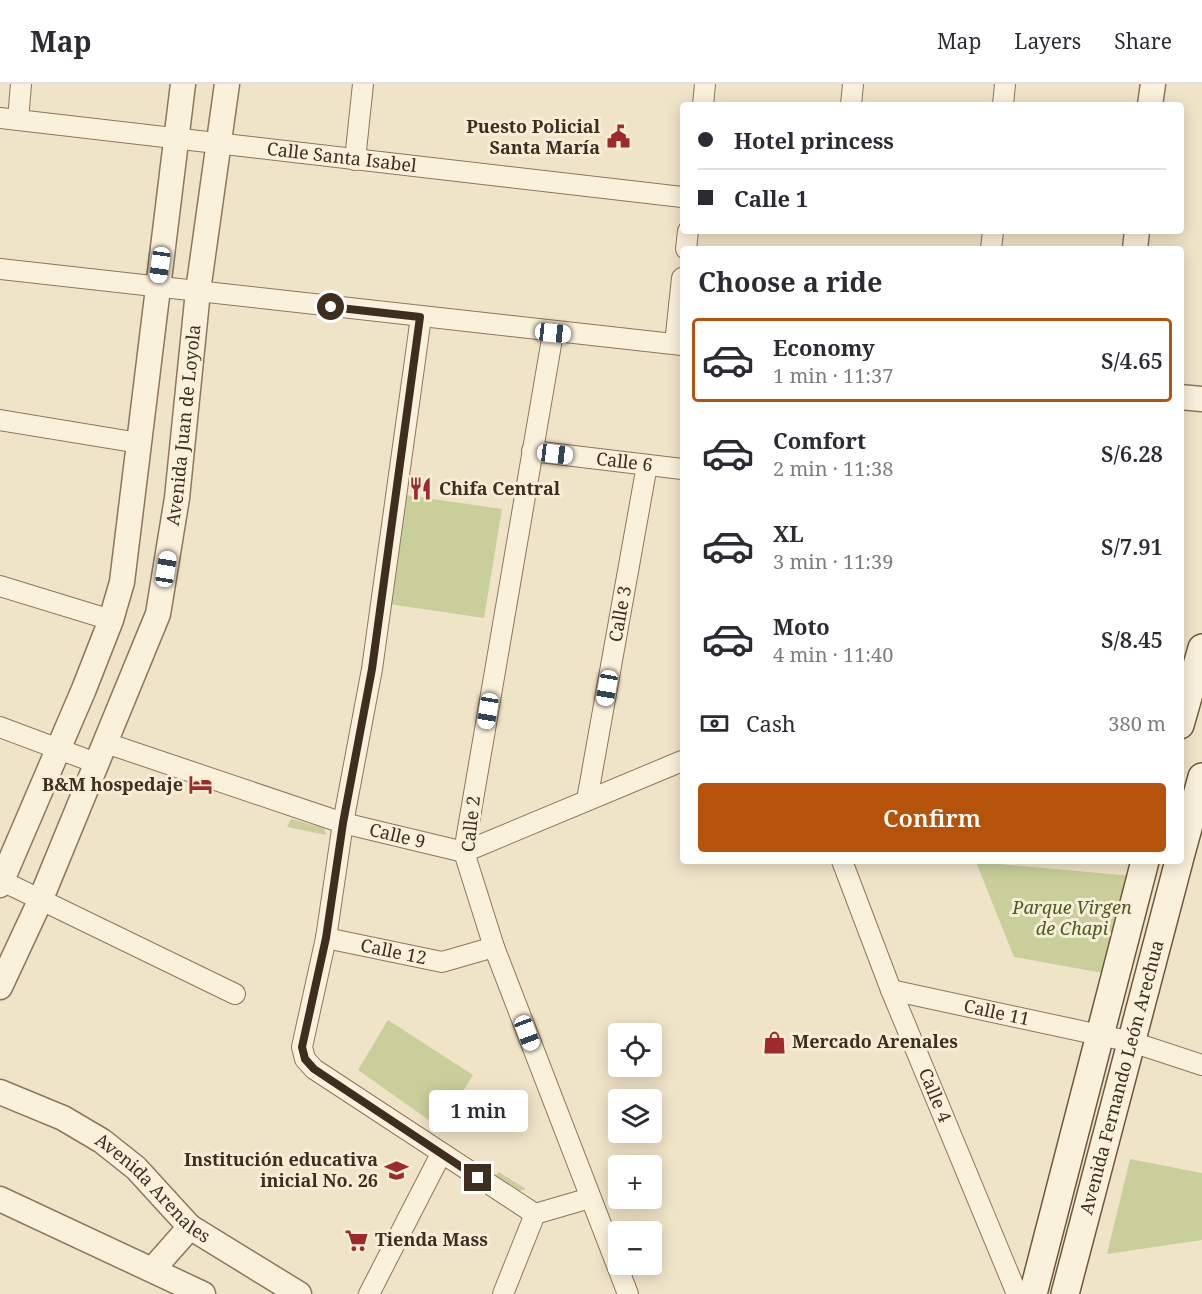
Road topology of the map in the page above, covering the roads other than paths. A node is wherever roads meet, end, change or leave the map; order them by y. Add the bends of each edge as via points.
1 (21, 84) edge
2 (183, 84) edge
3 (227, 84) edge
4 (363, 84) edge
5 (705, 84) edge
6 (853, 84) edge
7 (1005, 84) edge
8 (1153, 84) edge
9 (703, 102) edge
10 (851, 102) edge
11 (1003, 102) edge
12 (1150, 102) edge
13 (9, 119) edge
14 (177, 138) junction
15 (220, 143) junction
16 (355, 160) junction
17 (680, 197) edge
18 (0, 268) edge
19 (157, 286) junction
20 (198, 291) junction
21 (420, 317) junction
22 (680, 323) edge
23 (553, 333) junction
24 (679, 345) edge
25 (1184, 397) edge
26 (1202, 399) edge
27 (0, 420) edge
28 (139, 443) junction
29 (532, 451) junction
30 (647, 465) junction
31 (680, 469) edge
32 (0, 586) edge
33 (111, 620) junction
34 (1202, 648) edge
35 (1191, 691) edge
36 (1184, 713) edge
37 (0, 727) edge
38 (57, 748) junction
39 (101, 753) junction
40 (680, 762) edge
41 (1202, 777) edge
42 (587, 800) junction
43 (1186, 814) edge
44 (343, 823) junction
45 (1184, 829) edge
46 (464, 852) junction
47 (843, 864) edge
48 (1144, 864) edge
49 (1179, 864) edge
50 (1, 882) edge
51 (40, 901) junction
52 (326, 938) junction
53 (494, 947) junction
54 (0, 987) edge
55 (891, 990) junction
56 (235, 994) dead end
57 (1101, 1035) junction
58 (1132, 1042) junction
59 (1202, 1065) edge
60 (0, 1092) edge
61 (441, 1154) junction
62 (0, 1199) edge
63 (585, 1199) junction
64 (535, 1214) junction
65 (190, 1227) junction
66 (153, 1269) junction
67 (199, 1293) edge
68 (299, 1294) edge
69 (369, 1294) edge
70 (503, 1294) edge
71 (628, 1294) edge
72 (1017, 1294) edge
73 (1033, 1294) edge
74 (1065, 1294) edge

1 - 13 street
2 - 14 street
3 - 15 street, Avenida Juan de Loyola
4 - 16 street
5 - 9 street
6 - 10 street
7 - 11 street
8 - 12 street
13 - 14 street, Calle Santa Isabel
14 - 15 street, Calle Santa Isabel
14 - 19 street
15 - 16 street, Calle Santa Isabel
15 - 20 street, Avenida Juan de Loyola
16 - 17 street, Calle Santa Isabel
18 - 19 street
19 - 20 street
19 - 28 street
20 - 21 street
20 - 39 street, Avenida Juan de Loyola via 177,498 164,584 149,642
21 - 23 street
21 - 44 street via 372,669
22 - 24 street
23 - 24 street
23 - 29 street, Calle 2
25 - 26 street
27 - 28 street
28 - 33 street via 122,582
29 - 30 street, Calle 6
29 - 46 street, Calle 2
30 - 31 street, Calle 6
30 - 42 street, Calle 3
32 - 33 street
33 - 38 street
34 - 35 main road
35 - 36 main road
37 - 38 street, Calle 9
38 - 39 street, Calle 9
38 - 50 street
39 - 44 street, Calle 9
39 - 51 street, Avenida Juan de Loyola
40 - 42 street
41 - 43 main road, Avenida Fernando León Arechua
42 - 46 street
43 - 45 main road, Avenida Fernando León Arechua
44 - 46 street, Calle 9
44 - 52 street
46 - 53 street, Calle 2
47 - 55 street, Calle 4
48 - 57 main road, Avenida Fernando León Arechua
49 - 58 main road, Avenida Fernando León Arechua
50 - 51 street
51 - 54 street, Avenida Juan de Loyola
51 - 56 street
52 - 53 street, Calle 12 via 442,962
52 - 61 street via 302,1047 305,1059 314,1069
53 - 63 street, Calle 2
55 - 57 street, Calle 11
55 - 72 street, Calle 4
57 - 58 street, Calle 11
57 - 73 main road, Avenida Fernando León Arechua
58 - 59 street, Calle 11
58 - 74 main road, Avenida Fernando León Arechua
60 - 65 street, Avenida Arenales via 63,1118 121,1154
61 - 64 street
61 - 69 street
62 - 66 street
63 - 64 street
63 - 71 street, Calle 2
64 - 70 street
65 - 66 street
65 - 68 street, Avenida Arenales
66 - 67 street

